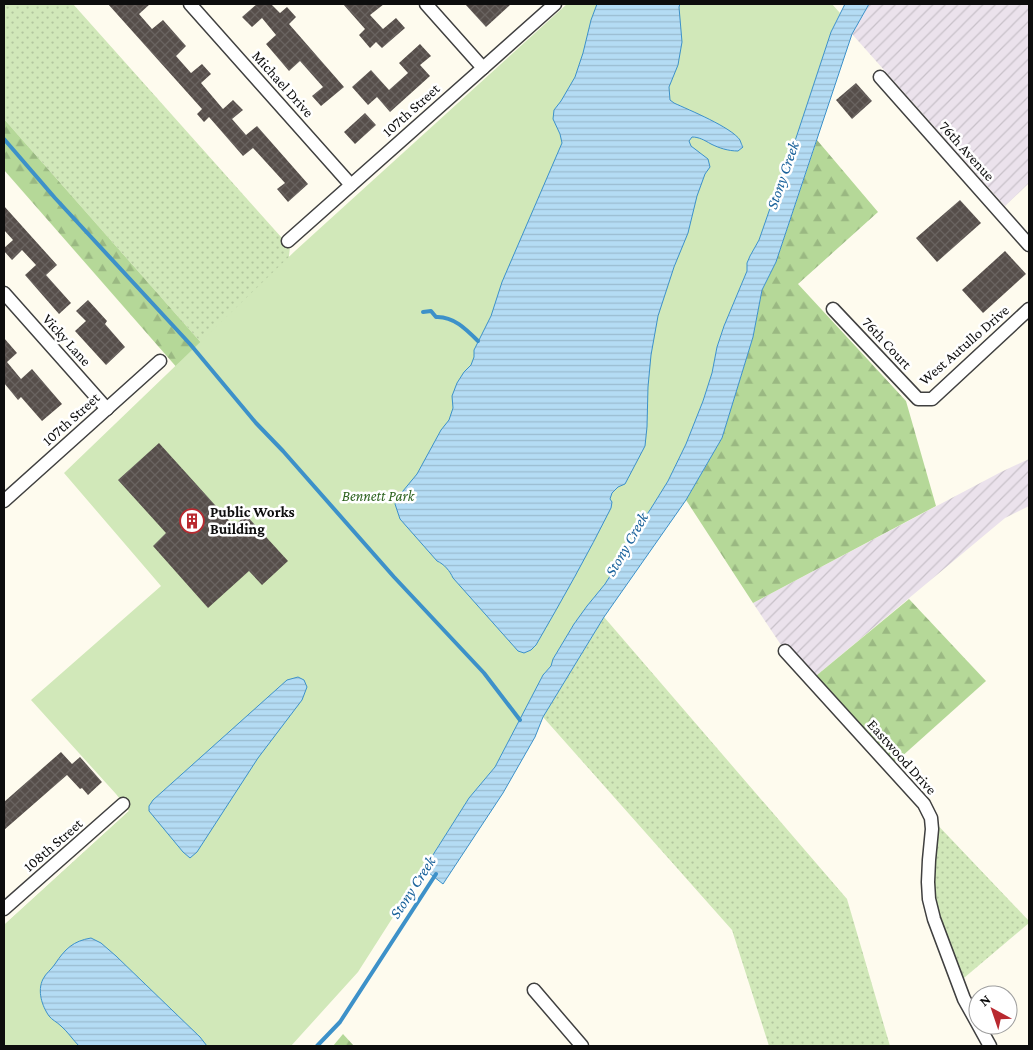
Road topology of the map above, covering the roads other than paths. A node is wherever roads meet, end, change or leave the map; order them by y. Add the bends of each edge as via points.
1 (190, 4) edge
2 (426, 4) edge
3 (555, 4) edge
4 (483, 68) junction
5 (880, 78) dead end
6 (351, 185) junction
7 (288, 241) dead end
8 (1029, 245) edge
9 (4, 293) edge
10 (833, 309) dead end
11 (1029, 309) edge
12 (160, 361) dead end
13 (918, 399) joint
14 (106, 409) junction
15 (4, 501) edge
16 (785, 651) dead end
17 (123, 804) dead end
18 (4, 909) edge
19 (534, 990) dead end
20 (582, 1046) edge
21 (990, 1046) edge

1 - 6 street, Michael Drive
2 - 4 street
3 - 4 street, 107th Street
4 - 6 street, 107th Street
5 - 8 street, 76th Avenue
6 - 7 street, 107th Street
9 - 14 street, Vicky Lane
10 - 13 street, 76th Court
11 - 13 street, West Autullo Drive via 932,399
12 - 14 street, 107th Street
14 - 15 street, 107th Street
16 - 21 street, Eastwood Drive via 924,804 932,829 928,882 934,919 964,999
17 - 18 street, 108th Street
19 - 20 street

